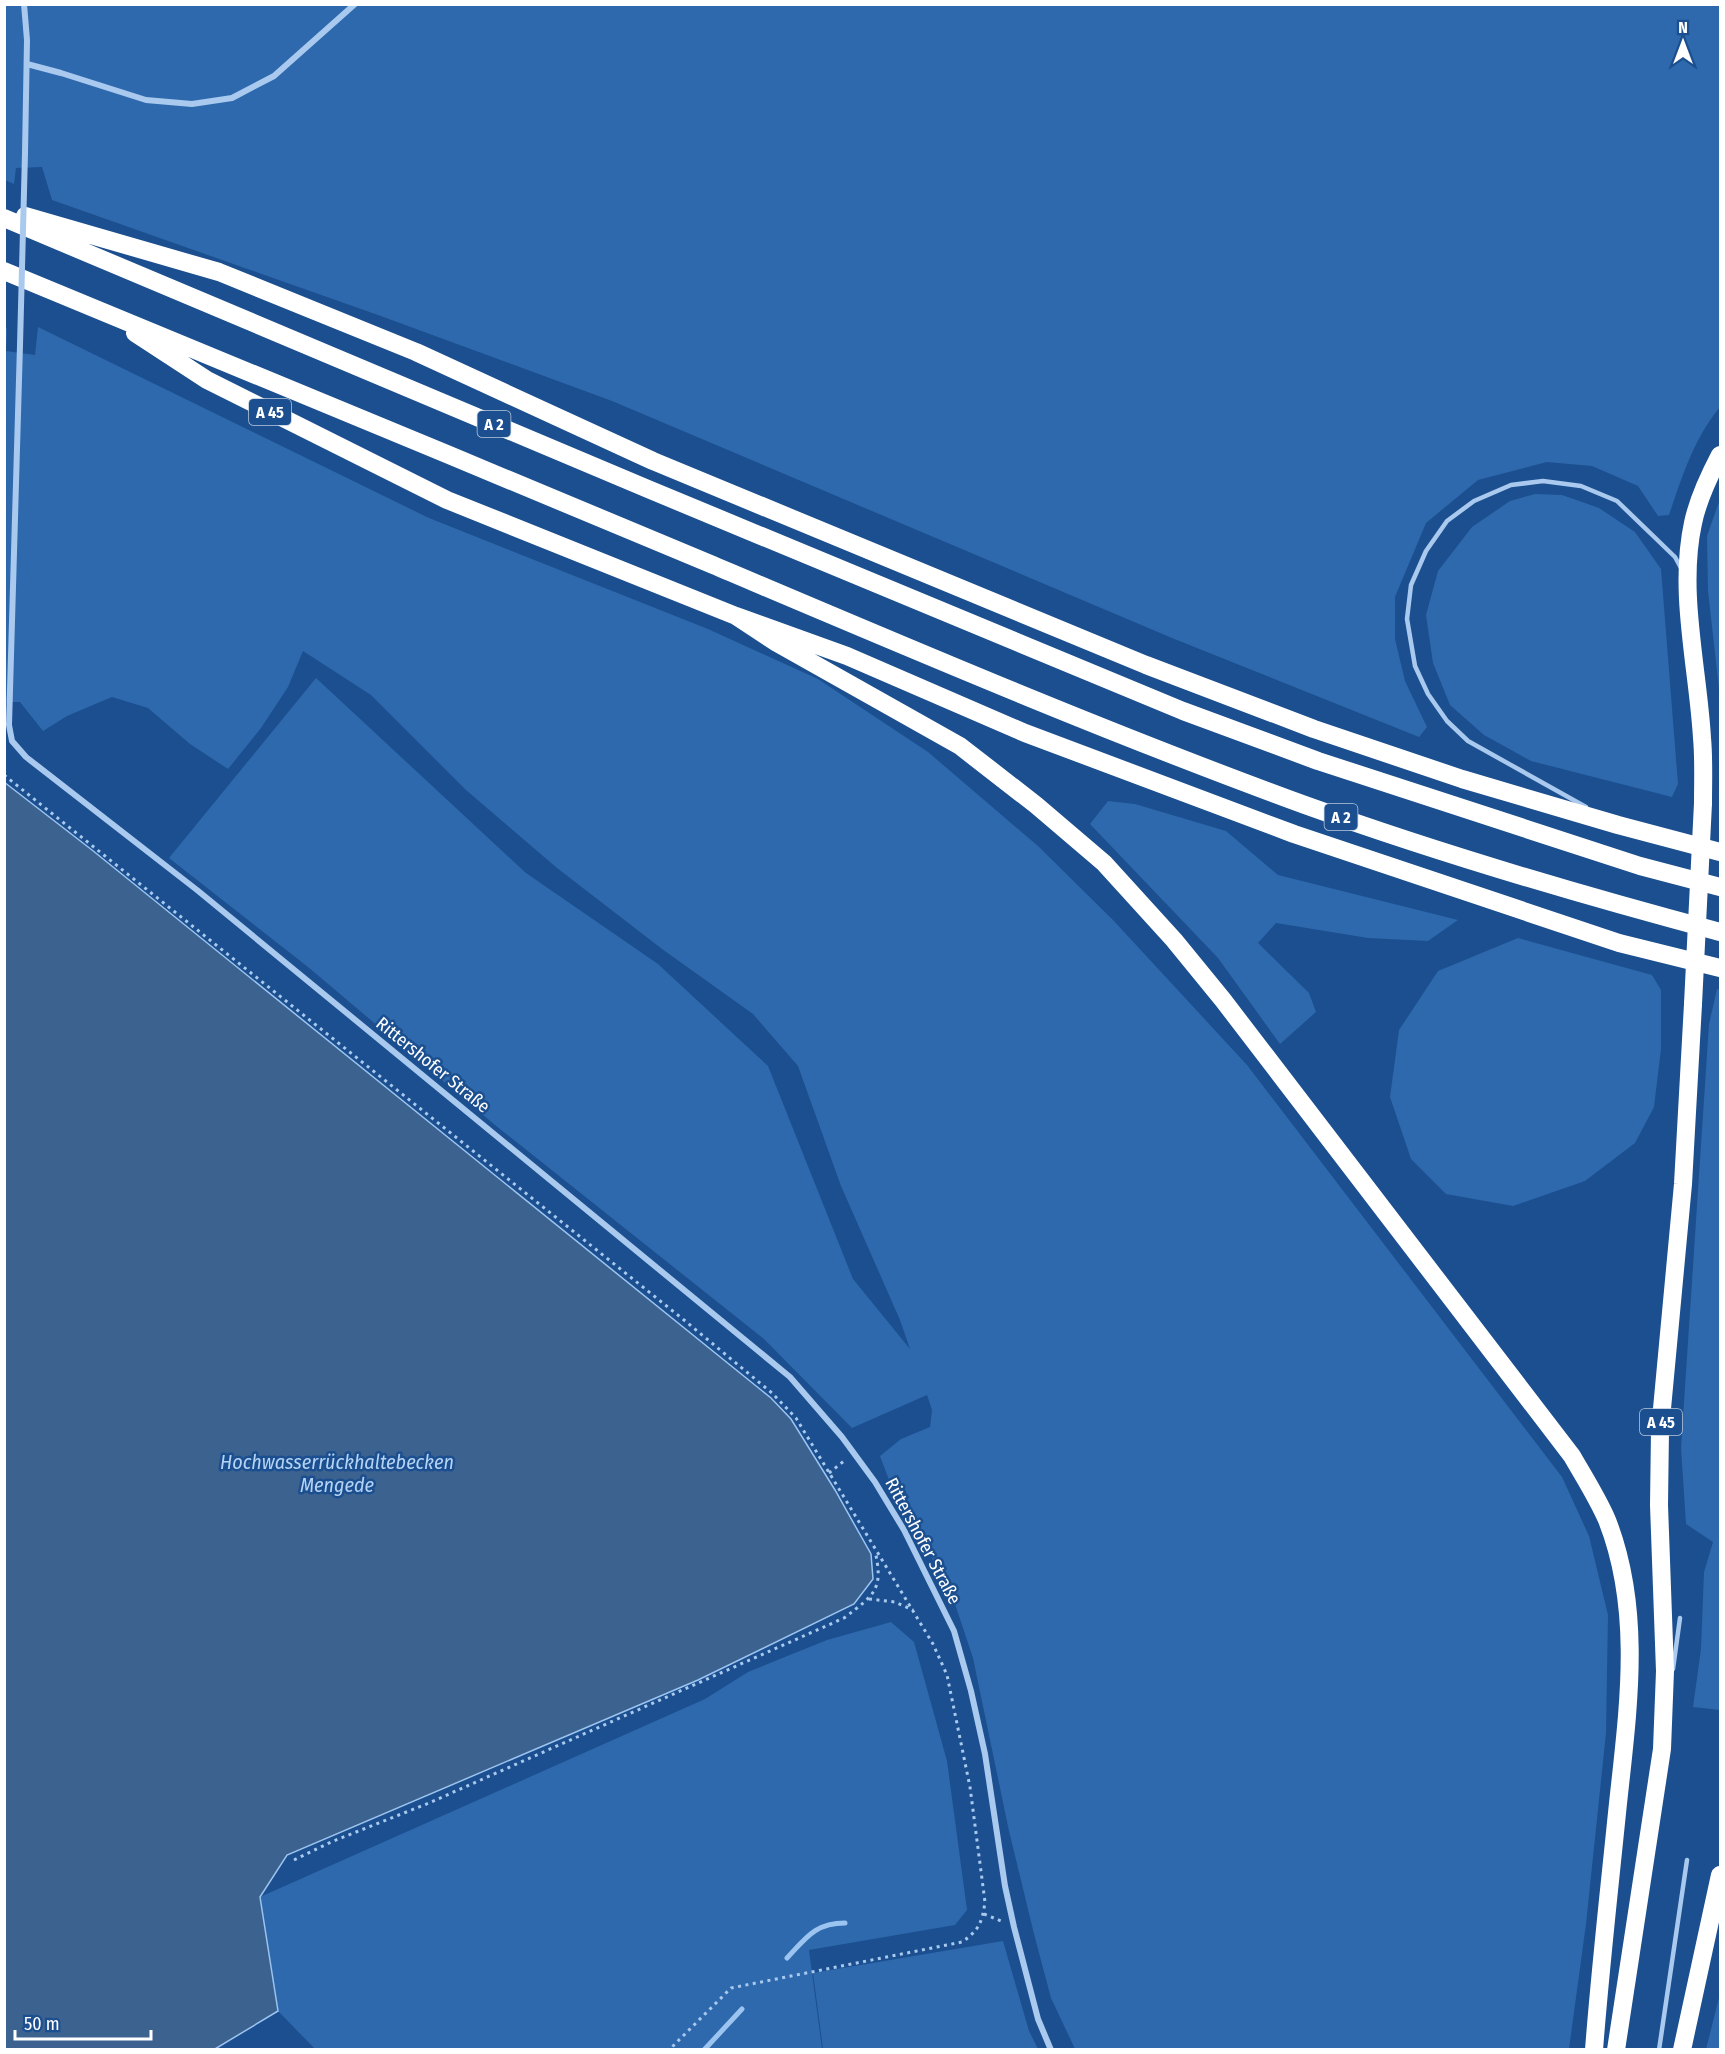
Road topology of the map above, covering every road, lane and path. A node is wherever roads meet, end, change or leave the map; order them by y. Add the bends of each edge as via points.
1 (24, 4) edge
2 (354, 4) edge
3 (27, 64) junction
4 (4, 210) edge
5 (4, 218) edge
6 (4, 271) edge
7 (101, 311) junction
8 (1720, 455) edge
9 (1689, 585) junction
10 (736, 616) junction
11 (4, 775) edge
12 (1618, 825) junction
13 (1720, 852) edge
14 (1720, 887) edge
15 (1720, 932) edge
16 (1720, 968) edge
17 (854, 1453) junction
18 (829, 1473) junction
19 (873, 1546) junction
20 (869, 1599) junction
21 (913, 1610) junction
22 (1680, 1618) dead end
23 (1672, 1677) dead end
24 (1670, 1689) dead end
25 (1662, 1749) junction
26 (294, 1860) dead end
27 (1687, 1860) dead end
28 (1720, 1882) edge
29 (669, 2049) edge
30 (1051, 2049) edge
31 (1594, 2049) edge
32 (1616, 2049) edge
33 (1659, 2049) edge
34 (1682, 2049) edge

1 - 3 street, Rittershofer Straße
2 - 3 street via 274,76 232,98 192,104 147,100
3 - 17 street, Rittershofer Straße, bridge via 9,725 12,741 26,757 206,897 790,1377
4 - 12 highway via 219,272 416,352 653,461 1146,665 1314,729 1462,779
5 - 14 highway, A 2 via 1183,711 1318,761 1618,859
6 - 7 highway, A 2
7 - 10 highway, A 45 via 207,380 447,500
7 - 15 highway, A 2 via 1191,761 1467,859
8 - 9 highway via 1706,480 1693,522
9 - 12 lane via 1675,557 1617,501 1581,486 1543,481 1511,485 1474,501 1447,521 1426,551 1411,585 1407,619 1415,666 1447,721 1468,741
9 - 25 highway, A 45, bridge via 1702,739 1703,803 1683,1184 1660,1430 1665,1671
10 - 16 highway via 847,656 1025,733 1294,834 1619,943
10 - 31 highway via 960,746 1104,863 1223,1000 1572,1456 1591,1487 1617,1554 1630,1639 1627,1717
11 - 18 path via 763,1386 796,1418
12 - 13 highway
17 - 18 path
17 - 30 street, Rittershofer Straße via 904,1530 954,1631 985,1754 1012,1918 1038,2019
18 - 19 path
19 - 20 path via 878,1583
19 - 21 path
20 - 21 path via 895,1602
20 - 26 path via 844,1618
21 - 29 path via 947,1675 965,1765 985,1902 977,1931 962,1942 731,1988
22 - 23 lane
24 - 25 lane
25 - 32 highway, A 45
27 - 33 lane
28 - 34 highway

